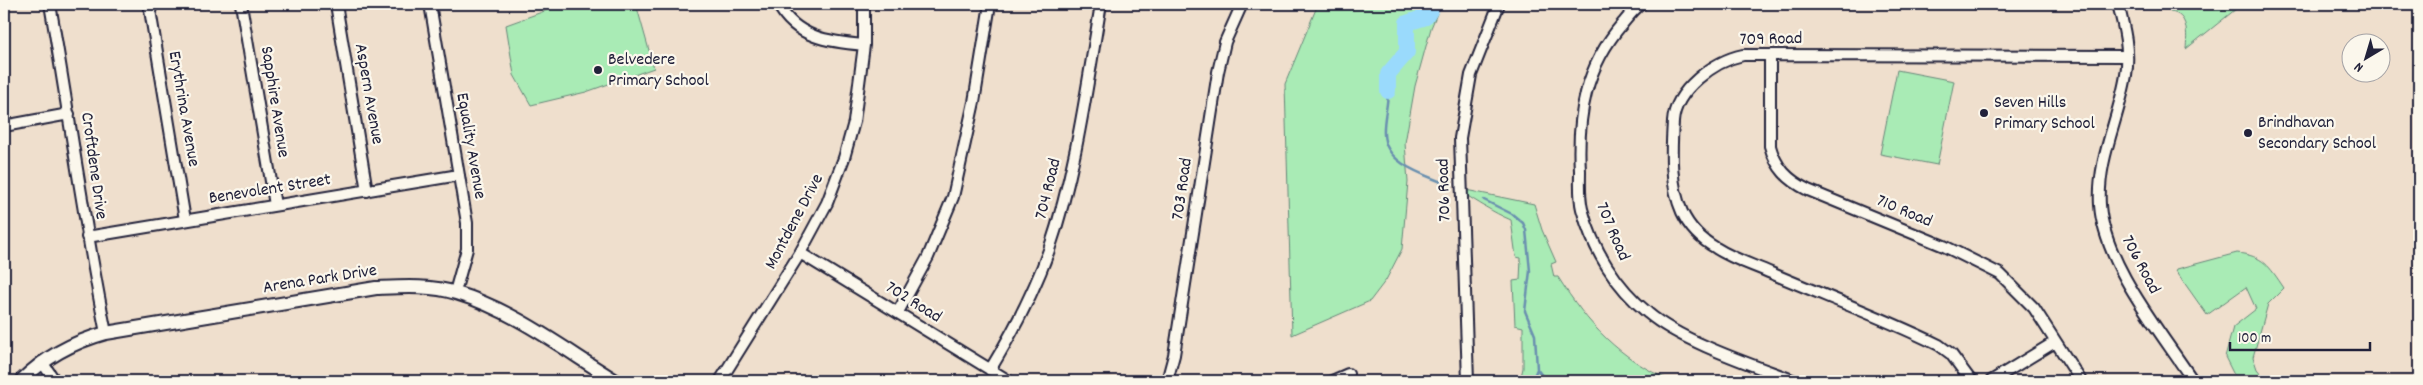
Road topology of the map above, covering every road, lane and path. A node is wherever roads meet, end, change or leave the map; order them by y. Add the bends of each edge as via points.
1 (50, 4) edge
2 (149, 4) edge
3 (241, 4) edge
4 (336, 4) edge
5 (430, 4) edge
6 (778, 4) edge
7 (864, 4) edge
8 (990, 4) edge
9 (1101, 4) edge
10 (1242, 4) edge
11 (1499, 4) edge
12 (1641, 4) edge
13 (2118, 4) edge
14 (864, 45) junction
15 (1770, 56) junction
16 (2127, 56) junction
17 (69, 114) junction
18 (4, 126) edge
19 (459, 175) junction
20 (367, 190) junction
21 (275, 205) junction
22 (185, 220) junction
23 (87, 237) junction
24 (800, 253) junction
25 (455, 292) junction
26 (898, 312) junction
27 (106, 333) junction
28 (2055, 342) junction
29 (42, 362) junction
30 (990, 370) junction
31 (1348, 374) dead end
32 (22, 381) edge
33 (56, 381) edge
34 (616, 381) edge
35 (720, 381) edge
36 (1009, 381) edge
37 (1167, 381) edge
38 (1332, 381) edge
39 (1468, 381) edge
40 (1795, 381) edge
41 (1971, 381) edge
42 (1991, 381) edge
43 (2081, 381) edge
44 (2193, 381) edge

1 - 17 street, Croftdene Drive
2 - 22 street, Erythrina Avenue
3 - 21 street, Sapphire Avenue
4 - 20 street, Aspern Avenue
5 - 19 street, Equality Avenue
6 - 14 street via 786,16 812,36 829,42
7 - 14 street, Montdene Drive
8 - 26 street via 974,102 953,197 928,257
9 - 30 street, 704 Road via 1062,210 1034,289
10 - 37 street, 703 Road via 1225,42 1218,72 1174,355
11 - 39 street, 706 Road via 1471,75 1460,138
12 - 40 street, 707 Road via 1603,47 1590,75 1582,106 1579,156 1586,223 1606,266 1649,315 1700,342
13 - 16 street, 706 Road
14 - 24 street, Montdene Drive via 854,122 844,158 827,203
15 - 16 street, 709 Road
15 - 28 street, 710 Road via 1770,146 1774,158 1792,182 1944,246 2000,274 2034,308
15 - 41 street, 709 Road via 1729,58 1697,79 1680,103 1673,119 1672,163 1683,214 1704,240 1724,252 1939,345 1951,354
16 - 44 street, 706 Road via 2124,82 2102,171 2101,217 2116,260
17 - 18 street
17 - 23 street, Croftdene Drive
19 - 20 street, Benevolent Street
19 - 25 street, Equality Avenue via 468,234
20 - 21 street, Benevolent Street
21 - 22 street, Benevolent Street
22 - 23 street, Benevolent Street
23 - 27 street, Croftdene Drive
24 - 26 street, 702 Road
24 - 35 street, Montdene Drive
25 - 27 street, Arena Park Drive via 376,288
25 - 34 street, Arena Park Drive via 508,315
26 - 30 street, 702 Road
27 - 29 street, Arena Park Drive via 85,339
28 - 42 street
28 - 43 street, 710 Road
29 - 32 street, Arena Park Drive
29 - 33 street
30 - 36 street, 702 Road
31 - 38 street

